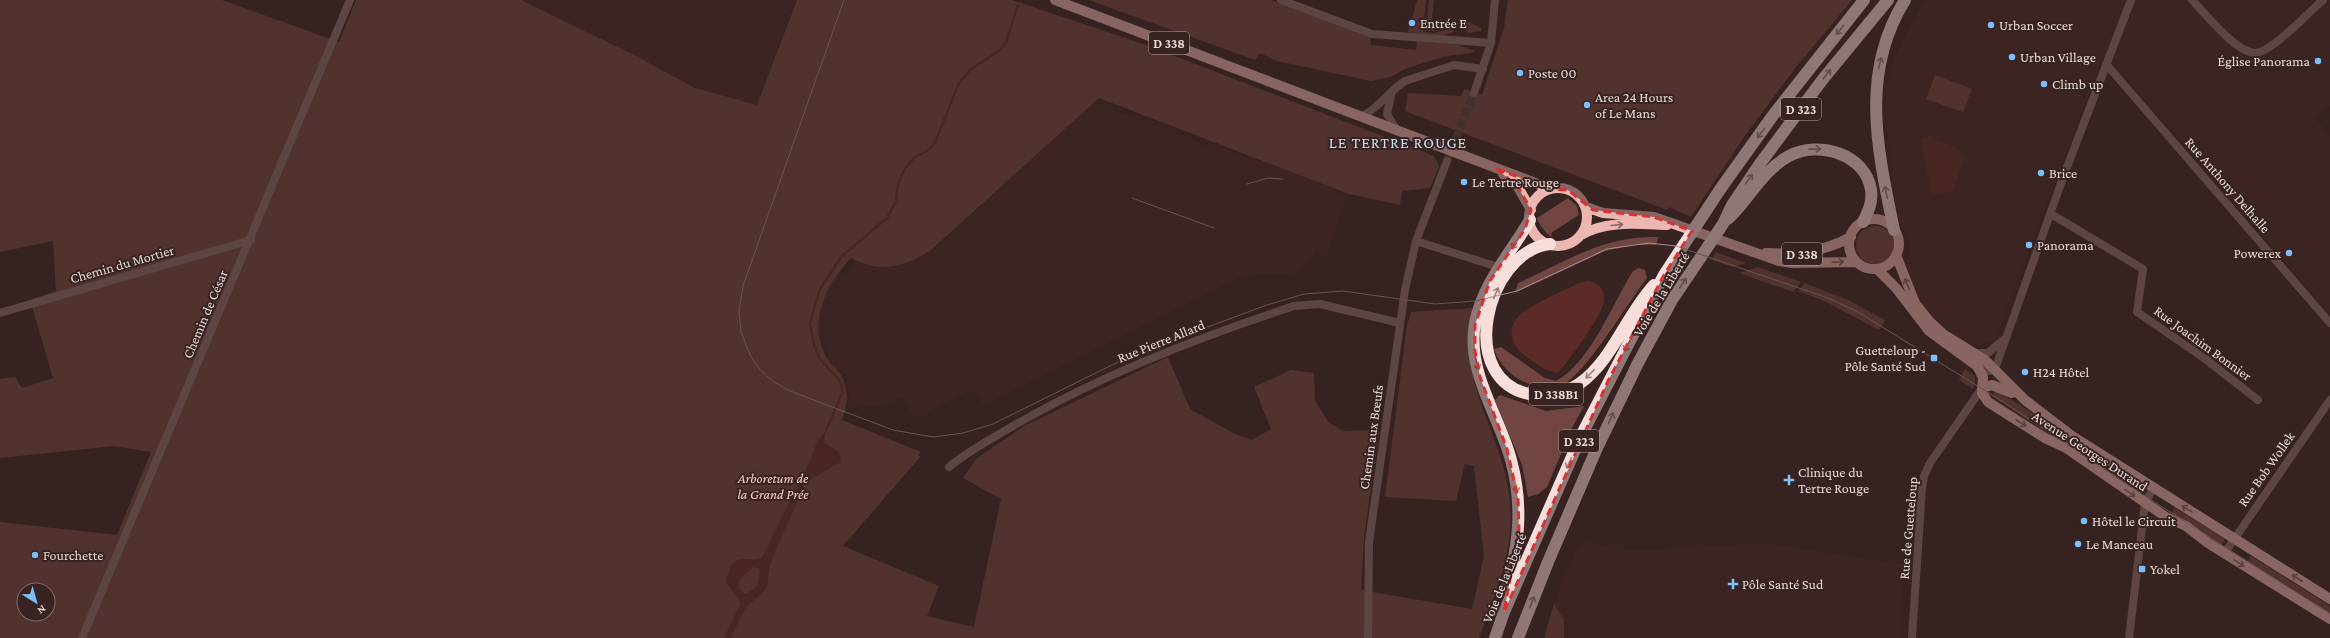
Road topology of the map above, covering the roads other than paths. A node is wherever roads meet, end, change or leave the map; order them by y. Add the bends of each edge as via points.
1 (350, 0) edge
2 (1054, 0) edge
3 (1281, 0) edge
4 (1495, 0) edge
5 (1864, 0) edge
6 (1888, 0) edge
7 (1906, 0) edge
8 (2131, 0) edge
9 (2192, 0) edge
10 (2323, 0) edge
11 (1491, 43) junction
12 (2106, 64) junction
13 (1483, 69) junction
14 (1392, 92) junction
15 (1474, 93) tunnel mouth
16 (1362, 116) junction
17 (1396, 128) junction
18 (1447, 161) tunnel mouth
19 (1497, 169) junction
20 (1551, 189) junction
21 (1586, 207) junction
22 (2051, 214) junction
23 (1530, 215) junction
24 (1863, 222) junction
25 (1723, 224) junction
26 (1673, 225) junction
27 (1894, 230) junction
28 (1580, 235) junction
29 (1850, 237) junction
30 (251, 240) junction
31 (1416, 241) junction
32 (1550, 244) junction
33 (1750, 251) junction
34 (1896, 255) junction
35 (1856, 262) junction
36 (1497, 268) junction
37 (1877, 269) junction
38 (1664, 275) junction
39 (0, 313) edge
40 (2330, 323) edge
41 (1400, 324) junction
42 (2008, 331) junction
43 (1971, 351) junction
44 (1977, 366) junction
45 (1995, 369) junction
46 (1982, 388) junction
47 (2025, 400) junction
48 (2258, 400) dead end
49 (2330, 400) edge
50 (1988, 402) junction
51 (1968, 408) junction
52 (949, 467) dead end
53 (2154, 487) junction
54 (2145, 503) junction
55 (2235, 539) junction
56 (2224, 554) junction
57 (2330, 599) edge
58 (1504, 612) junction
59 (2330, 619) edge
60 (82, 638) edge
61 (1368, 638) edge
62 (1495, 638) edge
63 (1518, 638) edge
64 (1912, 638) edge
65 (2130, 638) edge

1 - 30 street, Chemin de César
2 - 16 main road, D 338
3 - 11 street via 1372,34
4 - 11 street
5 -> 38 highway, Voie de la Liberté / D 323 via 1779,108
25 -> 6 highway, Voie de la Liberté / D 323 via 1732,205 1777,140
27 -> 7 highway via 1882,169 1875,95 1882,54 1893,24
8 - 12 street
9 - 10 street via 2236,45 2256,53 2264,51
11 - 13 street
12 - 22 street
12 - 40 street, Rue Anthony Delhalle
13 - 14 street via 1454,65 1405,81
13 - 15 street
14 - 16 street via 1378,106
14 - 17 street via 1387,114
16 - 17 main road, D 338
17 - 19 main road, D 338
18 - 31 street, Chemin aux Bœufs
19 - 20 main road, D 338
19 - 23 main road, D 338 via 1518,188
20 - 21 main road via 1572,192
20 - 23 main road via 1538,197
21 - 26 main road, D 338 via 1603,213 1654,217
21 - 28 main road via 1587,222
22 - 42 street
22 - 48 street, Rue Joachim Bonnier via 2143,269 2137,312 2204,358
23 - 32 main road via 1536,235
23 -> 36 highway
25 -> 24 highway via 1740,208 1764,176 1780,162 1800,151 1819,149 1843,155 1865,174 1872,197
24 - 27 main road via 1879,220
24 - 29 main road
63 -> 25 highway, Voie de la Liberté / D 323 via 1604,434 1664,314
28 -> 26 main road, D 338 via 1601,226
26 - 33 main road, D 338
27 - 34 main road via 1899,242
28 - 32 main road via 1566,244
29 - 33 main road, D 338 via 1834,246 1801,254
29 - 35 main road via 1850,250
30 - 39 street, Chemin du Mortier
30 - 60 street, Chemin de César
31 - 36 street
31 - 41 street, Chemin aux Bœufs
38 -> 32 highway, D 338B1 via 1644,296 1591,373 1568,391 1539,395 1524,392 1502,380 1497,373 1488,354 1487,321 1494,297 1511,266 1523,254
33 -> 35 main road, D 338 via 1792,263
34 - 37 main road via 1888,265
43 -> 34 main road, Avenue Georges Durand via 1943,334 1915,303
35 - 37 main road via 1867,268
36 -> 58 highway via 1485,292 1475,325 1475,351 1480,377 1507,449 1518,498 1519,530
37 - 44 main road via 1896,288 1929,331
38 -> 58 highway, Voie de la Liberté / D 323 via 1582,434
41 - 52 street, Rue Pierre Allard via 1320,304 1294,306 1143,361 1038,411 960,457
41 - 61 street, Chemin aux Bœufs via 1369,542
42 - 43 street via 2001,343 1991,352 1984,354
42 - 45 street
43 - 45 main road, Avenue Georges Durand
44 - 45 street via 1988,371
44 - 46 main road via 1983,377
45 - 47 main road, Avenue Georges Durand
46 - 47 main road via 1987,385 1997,386
46 - 50 main road
46 - 51 street, Rue de Guetteloup
47 - 53 main road, Avenue Georges Durand via 2072,436
49 - 55 street, Rue Bob Wollek
50 - 51 street via 1977,402
50 -> 54 main road, Avenue Georges Durand via 2045,438 2066,448
51 - 64 street, Rue de Guetteloup via 1924,476
53 - 54 street
55 -> 53 main road, Avenue Georges Durand
54 - 56 main road, Avenue Georges Durand via 2195,532
54 - 65 street
55 - 56 street, Rue Bob Wollek
57 -> 55 main road, Avenue Georges Durand
56 -> 59 main road, Avenue Georges Durand
58 - 62 highway, Voie de la Liberté / D 323

